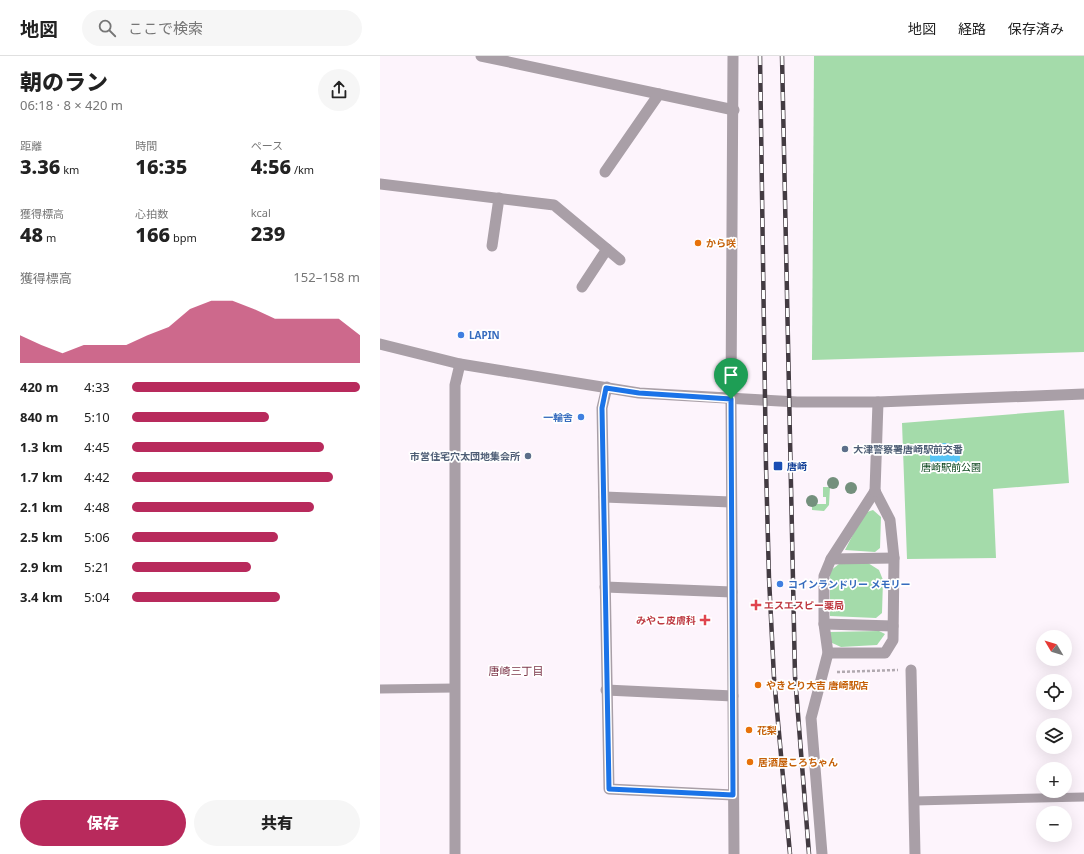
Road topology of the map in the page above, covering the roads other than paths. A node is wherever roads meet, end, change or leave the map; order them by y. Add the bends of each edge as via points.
1 (481, 56) edge
2 (733, 56) edge
3 (659, 94) junction
4 (734, 110) junction
5 (605, 172) dead end
6 (380, 184) edge
7 (498, 198) junction
8 (492, 246) dead end
9 (607, 249) junction
10 (620, 260) dead end
11 (582, 287) dead end
12 (380, 344) edge
13 (460, 364) junction
14 (606, 388) junction
15 (1084, 394) edge
16 (731, 399) junction
17 (878, 402) junction
18 (875, 491) junction
19 (604, 497) junction
20 (731, 502) junction
21 (894, 558) junction
22 (831, 559) junction
23 (605, 587) junction
24 (732, 592) junction
25 (824, 624) junction
26 (894, 626) junction
27 (828, 653) junction
28 (911, 670) road end
29 (455, 688) junction
30 (380, 689) edge
31 (606, 690) junction
32 (733, 696) junction
33 (733, 795) junction
34 (1084, 797) edge
35 (914, 801) junction
36 (455, 854) edge
37 (734, 854) edge
38 (822, 854) edge
39 (915, 854) edge

1 - 3 street
2 - 4 street
3 - 4 street
3 - 5 street
4 - 16 street
6 - 7 street
7 - 8 street
7 - 9 street via 554,204
9 - 10 street
9 - 11 street
12 - 13 street
13 - 14 street
13 - 29 street via 455,385
14 - 16 street via 639,393
14 - 19 street via 602,408
15 - 17 street
16 - 17 street
16 - 20 street
17 - 18 street
18 - 21 street via 890,520
18 - 22 street
19 - 20 street
19 - 23 street
20 - 24 street
21 - 22 street
21 - 26 street
22 - 25 street via 824,576
23 - 24 street
23 - 31 street
24 - 32 street
25 - 26 street
25 - 27 street
26 - 27 street via 893,640 885,653
27 - 38 street via 811,718
28 - 35 street
29 - 30 lane
29 - 36 street
31 - 32 street
31 - 33 street via 609,789
32 - 33 street
33 - 37 street
34 - 35 lane
35 - 39 street

